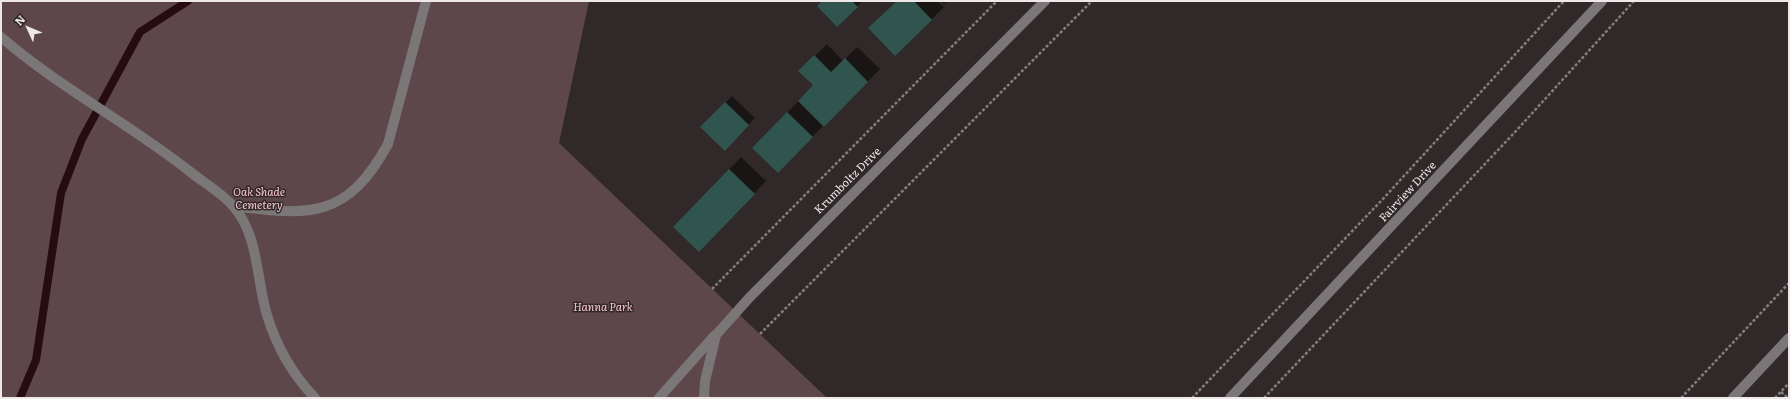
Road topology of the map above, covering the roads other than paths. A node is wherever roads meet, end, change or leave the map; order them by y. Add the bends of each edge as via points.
1 (426, 1) edge
2 (1045, 1) edge
3 (1602, 1) edge
4 (1, 37) edge
5 (233, 206) junction
6 (716, 335) junction
7 (1789, 338) edge
8 (315, 398) edge
9 (659, 398) edge
10 (704, 398) edge
11 (1230, 398) edge
12 (1734, 398) edge

1 - 5 street via 388,144 361,184 340,201 314,211 276,211
2 - 6 street, Krumboltz Drive via 754,293
3 - 11 street, Fairview Drive
4 - 5 street via 42,70 178,162
5 - 8 street via 247,229 267,314 281,348 300,382
6 - 9 street
6 - 10 street, Krumboltz Drive via 705,381
7 - 12 street

